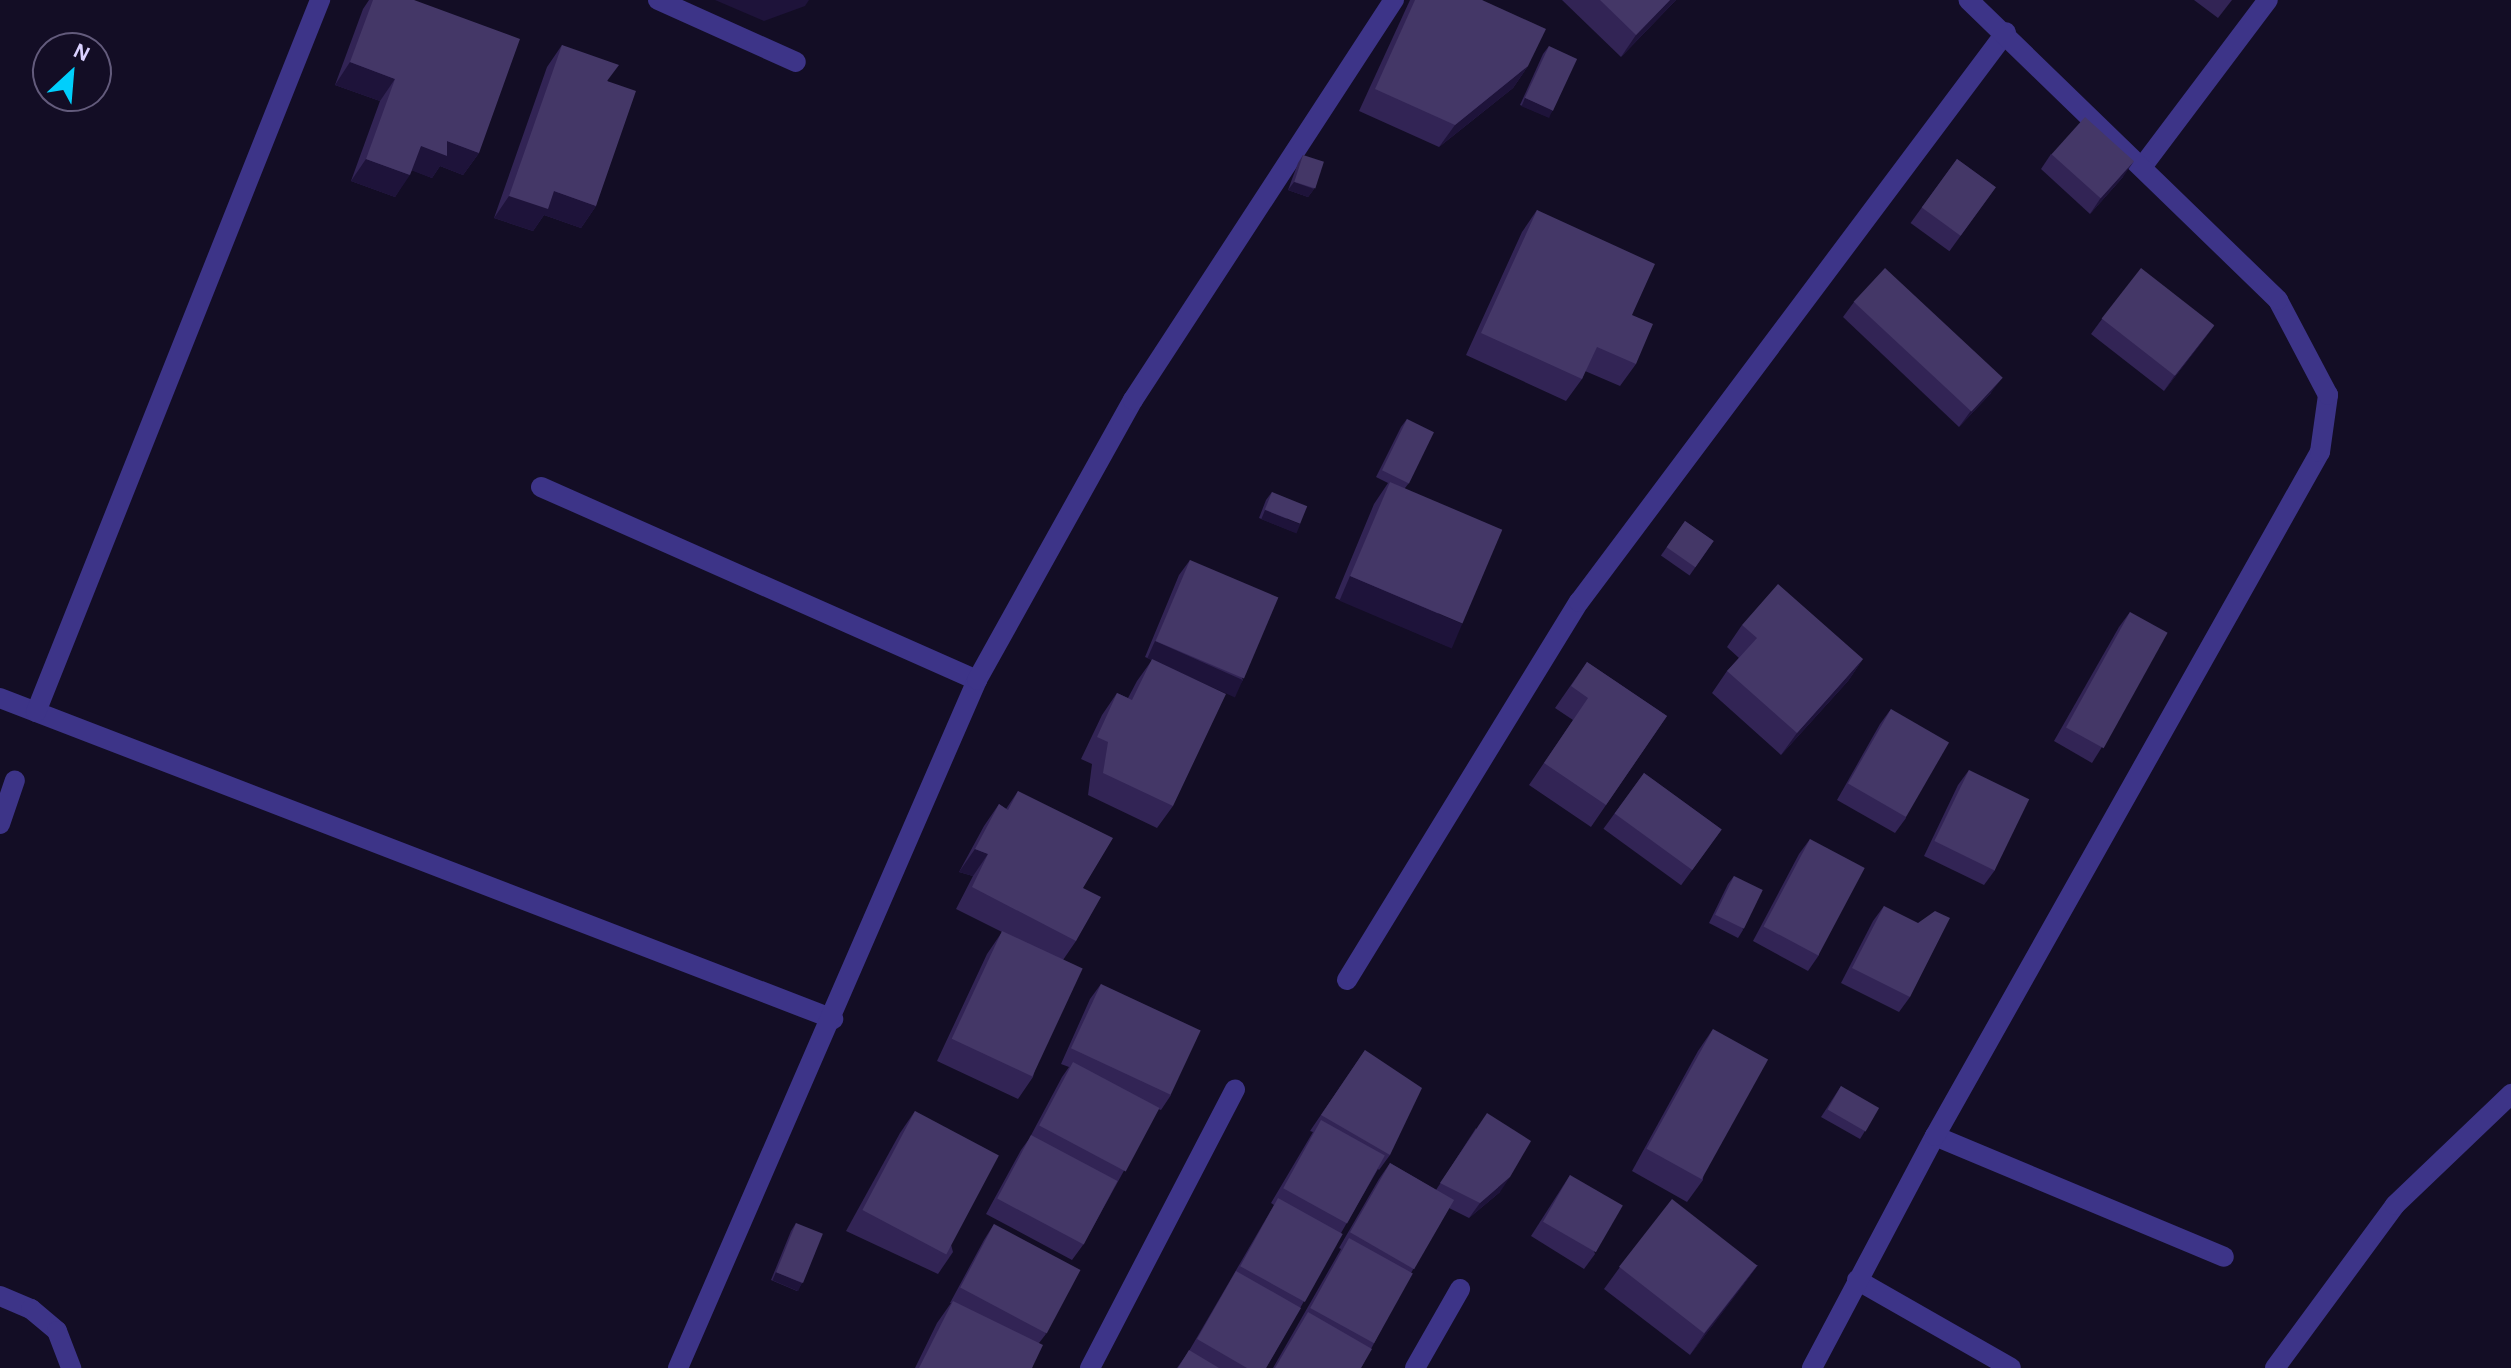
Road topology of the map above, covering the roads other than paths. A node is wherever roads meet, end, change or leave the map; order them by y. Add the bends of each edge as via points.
1 (320, 0) edge
2 (658, 0) edge
3 (1394, 0) edge
4 (1968, 0) edge
5 (2268, 0) edge
6 (2006, 32) junction
7 (796, 62) dead end
8 (2142, 167) junction
9 (541, 487) dead end
10 (977, 680) junction
11 (0, 698) edge
12 (36, 712) junction
13 (15, 780) dead end
14 (0, 824) edge
15 (1347, 980) dead end
16 (833, 1019) junction
17 (1235, 1089) dead end
18 (2511, 1094) edge
19 (1935, 1136) junction
20 (2224, 1257) dead end
21 (1857, 1280) junction
22 (1460, 1289) dead end
23 (0, 1296) edge
24 (71, 1368) edge
25 (678, 1368) edge
26 (1090, 1368) edge
27 (1415, 1368) edge
28 (1812, 1368) edge
29 (2011, 1368) edge
30 (2275, 1368) edge

1 - 12 street
2 - 7 street
3 - 10 street via 1133,400
4 - 6 street
5 - 8 street
6 - 8 street
6 - 15 street via 1579,602
8 - 19 street via 2278,300 2328,395 2320,452
9 - 10 street
10 - 16 street
11 - 12 street
12 - 16 street
13 - 14 street
16 - 25 street
17 - 26 street
18 - 30 street via 2395,1205
19 - 20 street
19 - 21 street
21 - 28 street
21 - 29 street
22 - 27 street
23 - 24 street via 31,1309 57,1331

